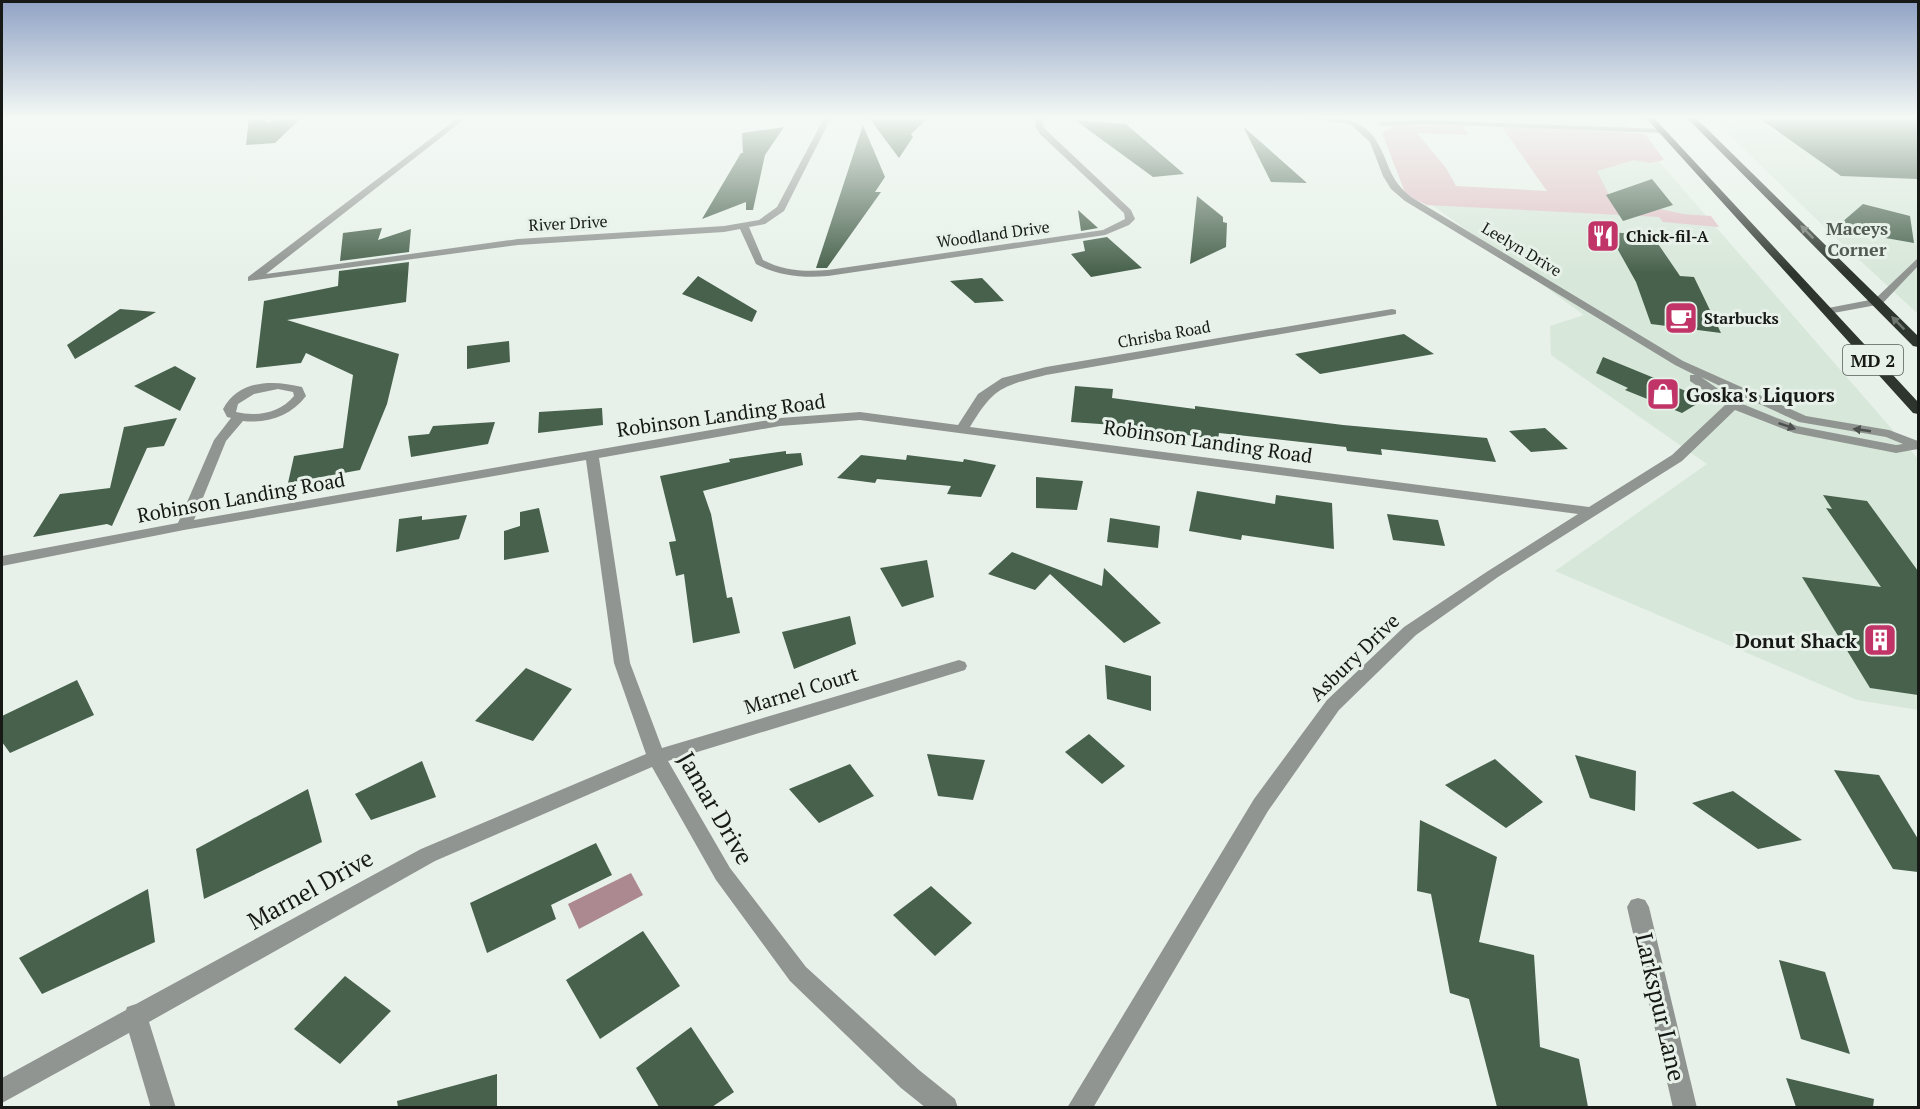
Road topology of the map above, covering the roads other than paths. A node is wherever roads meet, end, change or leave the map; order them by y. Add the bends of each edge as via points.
1 (394, 170) edge
2 (801, 170) edge
3 (1083, 170) edge
4 (1385, 170) edge
5 (1698, 170) edge
6 (1743, 170) edge
7 (744, 227) junction
8 (1918, 261) edge
9 (1878, 303) junction
10 (1828, 311) junction
11 (1392, 312) dead end
12 (1918, 343) edge
13 (1737, 398) junction
14 (1918, 410) edge
15 (239, 417) junction
16 (963, 428) junction
17 (592, 454) junction
18 (1593, 512) junction
19 (184, 526) junction
20 (2, 561) edge
21 (959, 666) dead end
22 (656, 757) junction
23 (1638, 907) dead end
24 (135, 1015) junction
25 (2, 1091) edge
26 (164, 1107) edge
27 (946, 1107) edge
28 (1078, 1107) edge
29 (1685, 1107) edge

1 - 7 street, River Drive via 252,279 518,242
2 - 7 street, River Drive via 781,209 762,222
3 - 7 street, Woodland Drive via 1128,212 1130,219 1105,232 806,274 779,272 759,262
4 - 13 street, Leelyn Drive via 1394,187 1408,199 1679,363 1691,376
5 - 10 highway, MD 2
9 -> 6 highway, MD 2
8 - 9 street
9 - 10 street
12 -> 9 highway, MD 2
10 - 14 highway, MD 2
11 - 16 street, Chrisba Road via 1006,381 982,397
13 -> 13 street, Leelyn Drive via 1794,429 1896,449 1918,445 1889,434 1803,419
13 - 18 street, Asbury Drive via 1677,458
15 - 15 street via 262,417 290,407 300,396 297,390 278,386 243,395 229,409
15 - 19 street via 220,440
16 - 17 street, Robinson Landing Road via 860,416 789,421
16 - 18 street, Robinson Landing Road
17 - 19 street, Robinson Landing Road
17 - 22 street, Jamar Drive via 622,663
18 - 28 street, Asbury Drive via 1410,631 1333,705 1261,805
19 - 20 street, Robinson Landing Road
21 - 22 street, Marnel Court
22 - 24 street, Marnel Drive via 428,855
22 - 27 street, Jamar Drive via 723,874 798,974 910,1079
23 - 29 street, Larkspur Lane
24 - 25 street, Marnel Drive
24 - 26 street

